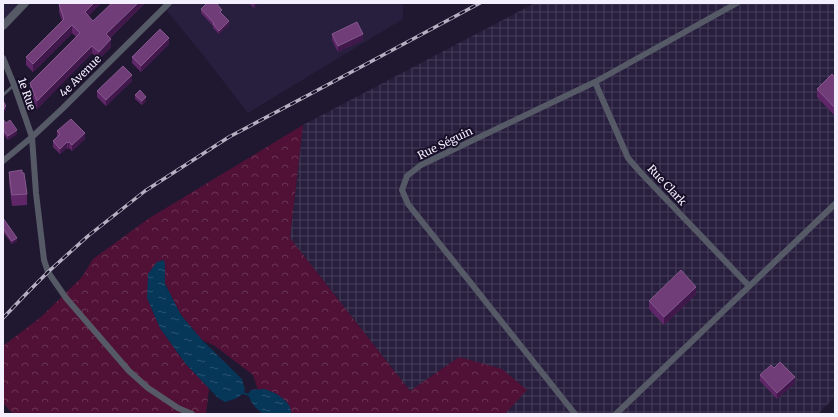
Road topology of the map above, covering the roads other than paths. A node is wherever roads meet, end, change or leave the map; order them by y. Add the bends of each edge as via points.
1 (25, 3) edge
2 (737, 3) edge
3 (167, 4) edge
4 (3, 26) edge
5 (3, 58) edge
6 (595, 82) junction
7 (14, 85) junction
8 (3, 95) edge
9 (32, 137) junction
10 (3, 161) edge
11 (835, 204) edge
12 (749, 286) junction
13 (192, 414) edge
14 (575, 414) edge
15 (616, 414) edge

1 - 4 street
2 - 6 street, Rue Séguin
3 - 9 street, 4e Avenue
5 - 7 street, 1e Rue
6 - 12 street, Rue Clark via 628,158
6 - 14 street, Rue Séguin via 421,165 407,176 402,190 408,204
7 - 8 lane
7 - 9 street, 1e Rue
9 - 10 street, 4e Avenue
9 - 13 street, 1e Rue via 36,193 44,260 48,272 66,298 129,371 148,388
11 - 12 street
12 - 15 street

